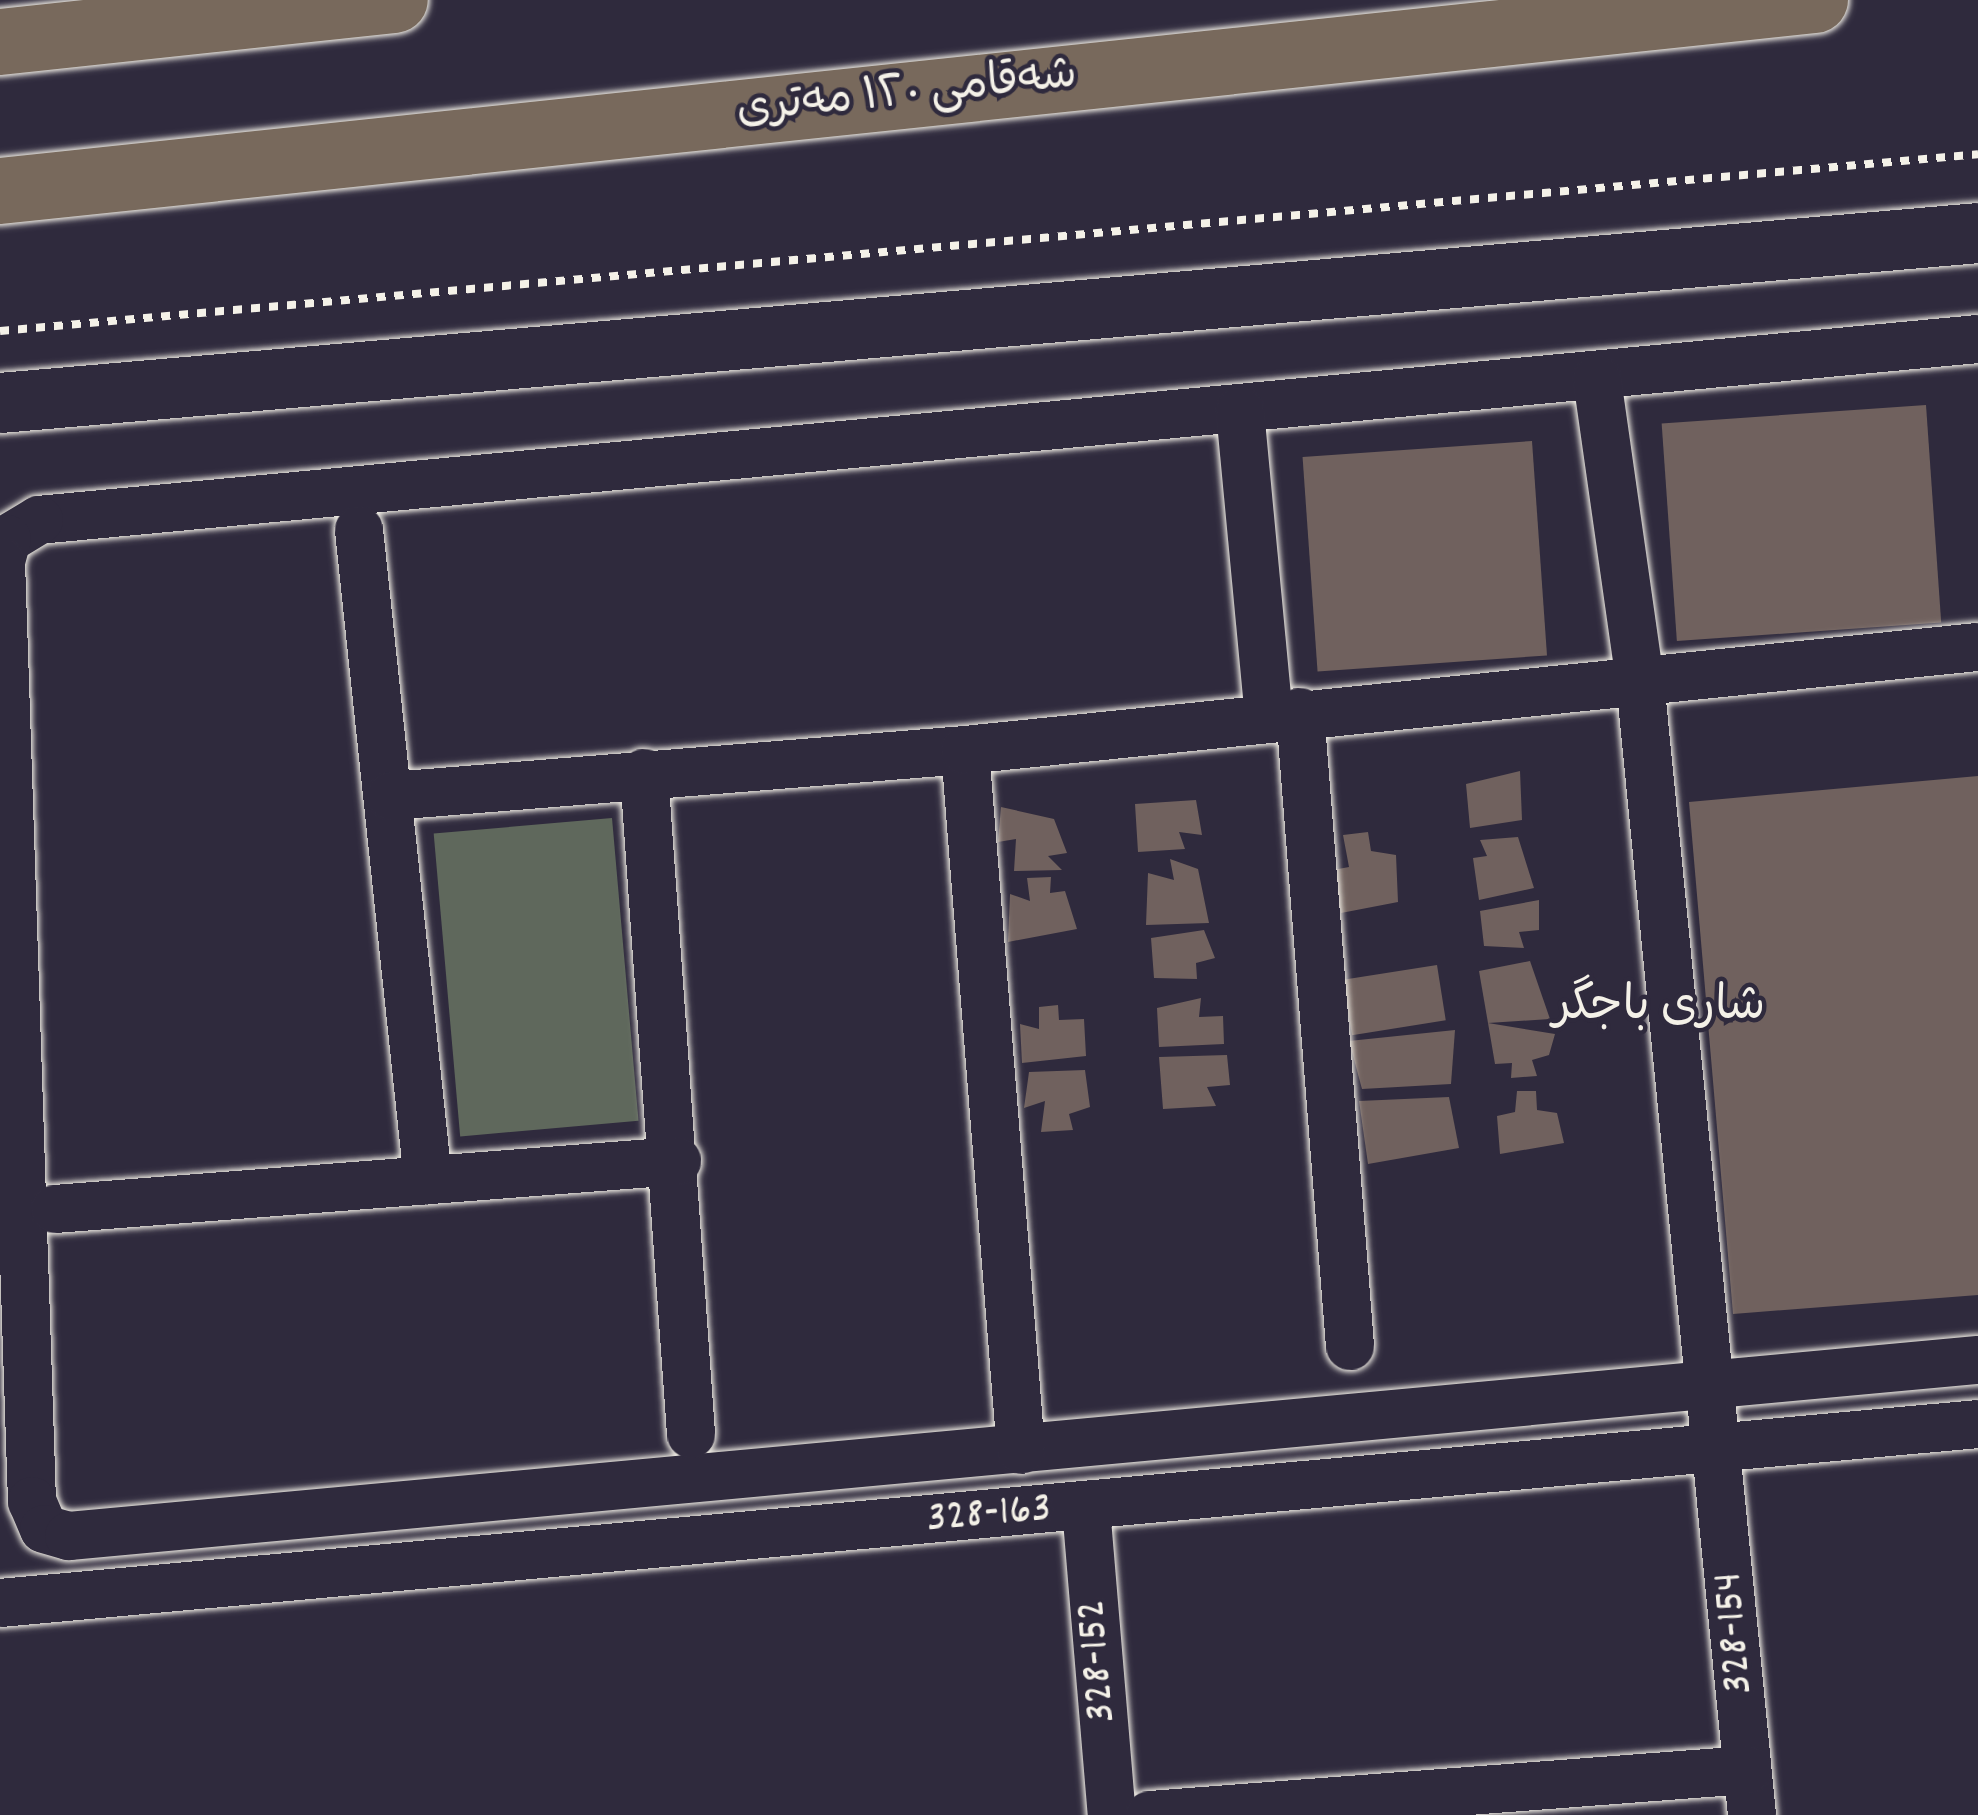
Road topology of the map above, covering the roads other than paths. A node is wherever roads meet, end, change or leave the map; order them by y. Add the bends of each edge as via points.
1 (395, 0) edge
2 (1815, 0) edge
3 (0, 41) edge
4 (0, 191) edge
5 (1978, 233) edge
6 (1978, 339) edge
7 (1597, 379) junction
8 (2, 404) edge
9 (1240, 411) junction
10 (359, 530) dead end
11 (1978, 647) edge
12 (1640, 681) junction
13 (1284, 713) junction
14 (965, 750) junction
15 (644, 773) junction
16 (391, 796) junction
17 (676, 1162) junction
18 (428, 1180) junction
19 (55, 1209) dead end
20 (1350, 1346) dead end
21 (1978, 1360) edge
22 (1712, 1383) junction
23 (1978, 1424) edge
24 (691, 1435) dead end
25 (1021, 1450) junction
26 (1721, 1451) junction
27 (1086, 1508) junction
28 (115, 1532) junction
29 (121, 1593) junction
30 (0, 1603) edge
31 (1750, 1792) edge
32 (1112, 1815) edge
33 (1150, 1815) edge

1 - 3 highway
2 - 4 highway, شەقامی ١٢٠ مەتری
5 - 8 street
6 - 7 street
7 - 9 street
7 - 12 street, 328-154
9 - 13 street
9 - 28 street via 39,520 7,539 32,1501 44,1529
10 - 16 street
11 - 12 street
12 - 13 street
12 - 22 street, 328-154
13 - 14 street
13 - 20 street
14 - 15 street
14 - 25 street
15 - 16 street
15 - 17 street
16 - 18 street
17 - 18 street
17 - 24 street
18 - 19 street
21 - 22 street
22 - 25 street
22 - 26 street, 328-154
23 - 26 street, 328-163
25 - 28 street
26 - 27 street, 328-163
26 - 31 street, 328-154
27 - 29 street, 328-163
27 - 32 street, 328-152
28 - 29 street
29 - 30 street, 328-163
31 - 33 street

